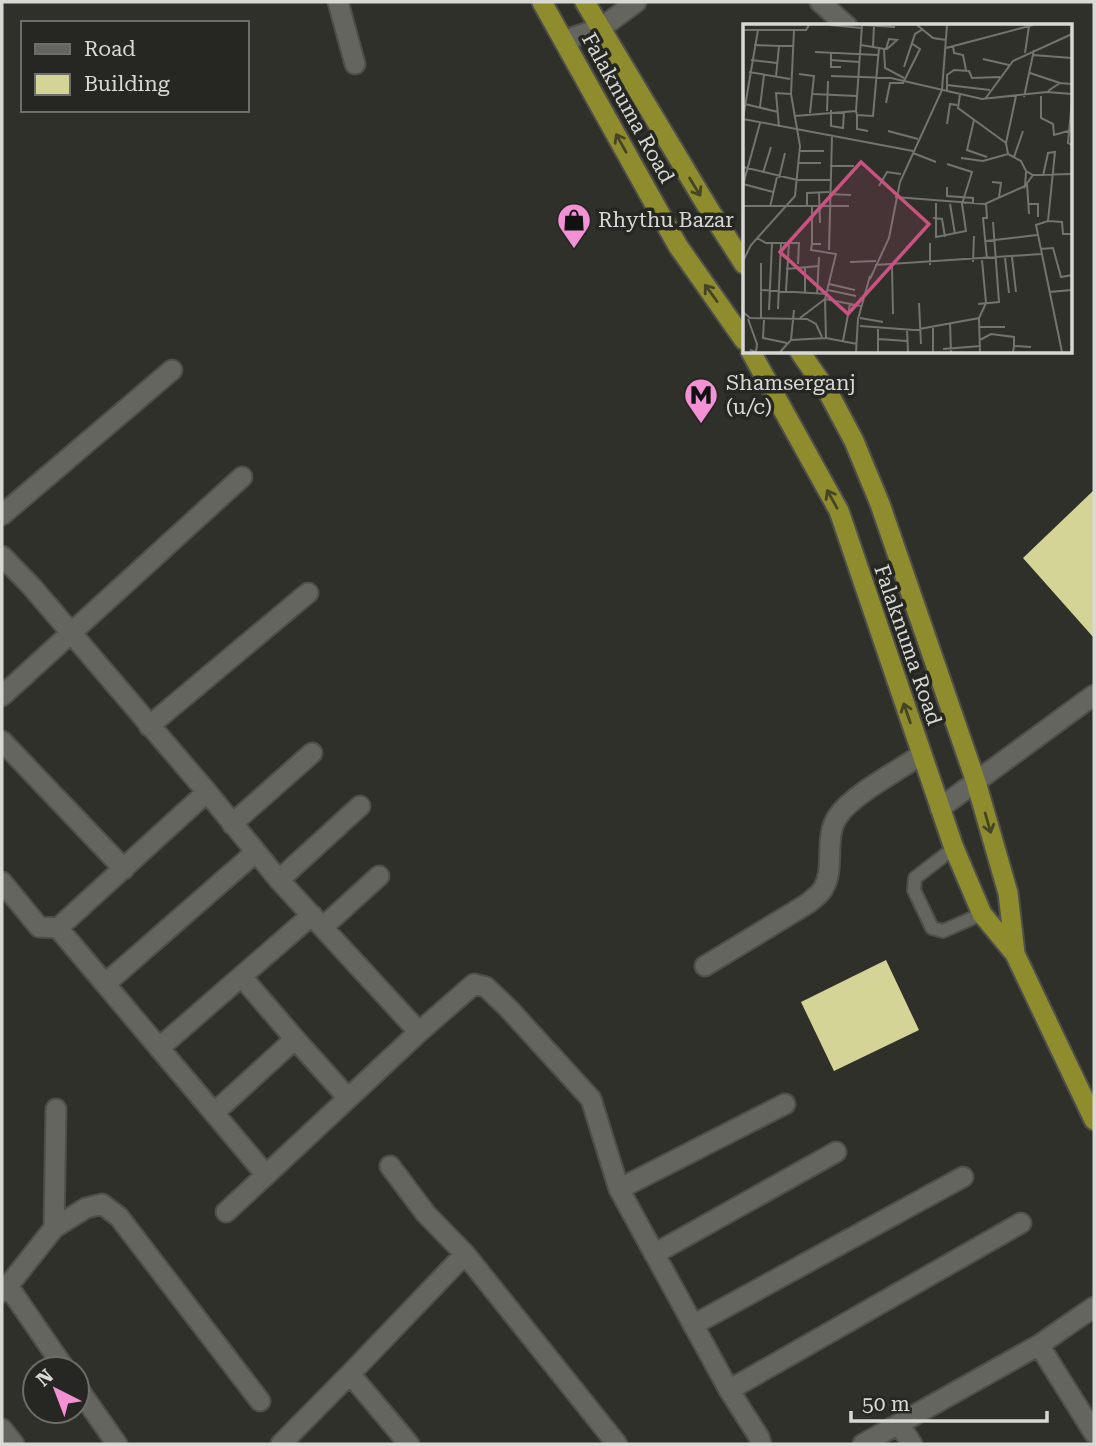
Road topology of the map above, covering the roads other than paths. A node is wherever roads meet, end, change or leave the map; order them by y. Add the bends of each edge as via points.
1 (338, 2) edge
2 (542, 2) edge
3 (585, 2) edge
4 (636, 2) edge
5 (820, 2) edge
6 (845, 24) edge
7 (601, 28) junction
8 (565, 40) junction
9 (355, 64) dead end
10 (743, 262) edge
11 (743, 339) edge
12 (752, 354) edge
13 (801, 354) edge
14 (172, 370) dead end
15 (242, 477) dead end
16 (2, 515) edge
17 (2, 556) edge
18 (308, 593) dead end
19 (71, 633) junction
20 (1094, 695) edge
21 (2, 696) edge
22 (149, 726) junction
23 (2, 741) edge
24 (312, 753) dead end
25 (921, 755) junction
26 (976, 782) junction
27 (207, 792) junction
28 (360, 806) dead end
29 (940, 808) junction
30 (232, 824) junction
31 (954, 848) junction
32 (256, 852) junction
33 (124, 869) junction
34 (379, 876) dead end
35 (279, 880) junction
36 (2, 882) edge
37 (982, 915) junction
38 (317, 921) junction
39 (58, 928) junction
40 (1015, 954) junction
41 (705, 966) dead end
42 (242, 977) junction
43 (105, 984) junction
44 (419, 1032) junction
45 (295, 1039) junction
46 (159, 1048) junction
47 (348, 1098) junction
48 (786, 1104) dead end
49 (55, 1108) dead end
50 (214, 1114) junction
51 (1094, 1120) edge
52 (836, 1152) dead end
53 (390, 1166) dead end
54 (266, 1175) junction
55 (963, 1177) dead end
56 (619, 1189) junction
57 (226, 1212) dead end
58 (1020, 1223) dead end
59 (54, 1228) junction
60 (465, 1254) junction
61 (654, 1254) junction
62 (5, 1289) edge
63 (1094, 1307) edge
64 (694, 1325) junction
65 (1039, 1345) junction
66 (54, 1355) edge
67 (350, 1374) junction
68 (729, 1390) junction
69 (260, 1401) dead end
70 (91, 1407) edge
71 (899, 1424) junction
72 (2, 1429) edge
73 (1094, 1433) edge
74 (757, 1442) edge
75 (14, 1444) edge
76 (117, 1444) edge
77 (281, 1444) edge
78 (409, 1444) edge
79 (617, 1444) edge
80 (863, 1444) edge
81 (912, 1444) edge

1 - 9 street
2 - 8 highway, Falaknuma Road
3 - 7 highway, Falaknuma Road
4 - 7 street
5 - 6 street
7 - 8 street
7 -> 10 highway, Falaknuma Road
11 -> 8 highway, Falaknuma Road via 678,246
25 -> 12 highway, Falaknuma Road via 839,511
13 - 26 highway, Falaknuma Road via 830,394 875,491
14 - 16 street
15 - 19 street
17 - 19 street
18 - 22 street
19 - 21 street
19 - 22 street
20 - 26 street
22 - 27 street
23 - 33 street
24 - 30 street
25 - 29 highway, Falaknuma Road
25 - 41 street via 852,800 837,817 830,837 828,877 821,892
26 - 29 street
26 -> 40 highway, Falaknuma Road via 1008,893
27 - 30 street
27 - 33 street
28 - 35 street
29 - 31 highway, Falaknuma Road
30 - 32 street
31 - 37 highway, Falaknuma Road
31 - 37 lane via 915,878 914,890 932,928 943,931
32 - 35 street
32 - 43 street
33 - 39 street
34 - 38 street
35 - 38 street
36 - 39 street via 39,928
37 - 40 highway, Falaknuma Road
38 - 42 street
38 - 44 street
39 - 43 street
40 - 51 highway, Falaknuma Road
42 - 45 street
42 - 46 street
43 - 46 street
44 - 47 street
44 - 56 street via 474,984 486,987 591,1099
45 - 47 street
45 - 50 street
46 - 50 street
47 - 54 street
48 - 56 street
49 - 59 street
50 - 54 street
52 - 61 street
53 - 60 street via 426,1214
54 - 57 street
55 - 64 street
56 - 61 street
58 - 68 street
59 - 62 street
59 - 69 street via 86,1208 103,1204 119,1217
60 - 67 street
60 - 79 street
61 - 64 street
62 - 66 street
63 - 65 street
64 - 68 street
65 - 71 street
65 - 73 street
67 - 77 street
67 - 78 street
68 - 74 street
70 - 76 street
71 - 80 street
71 - 81 street
72 - 75 street

